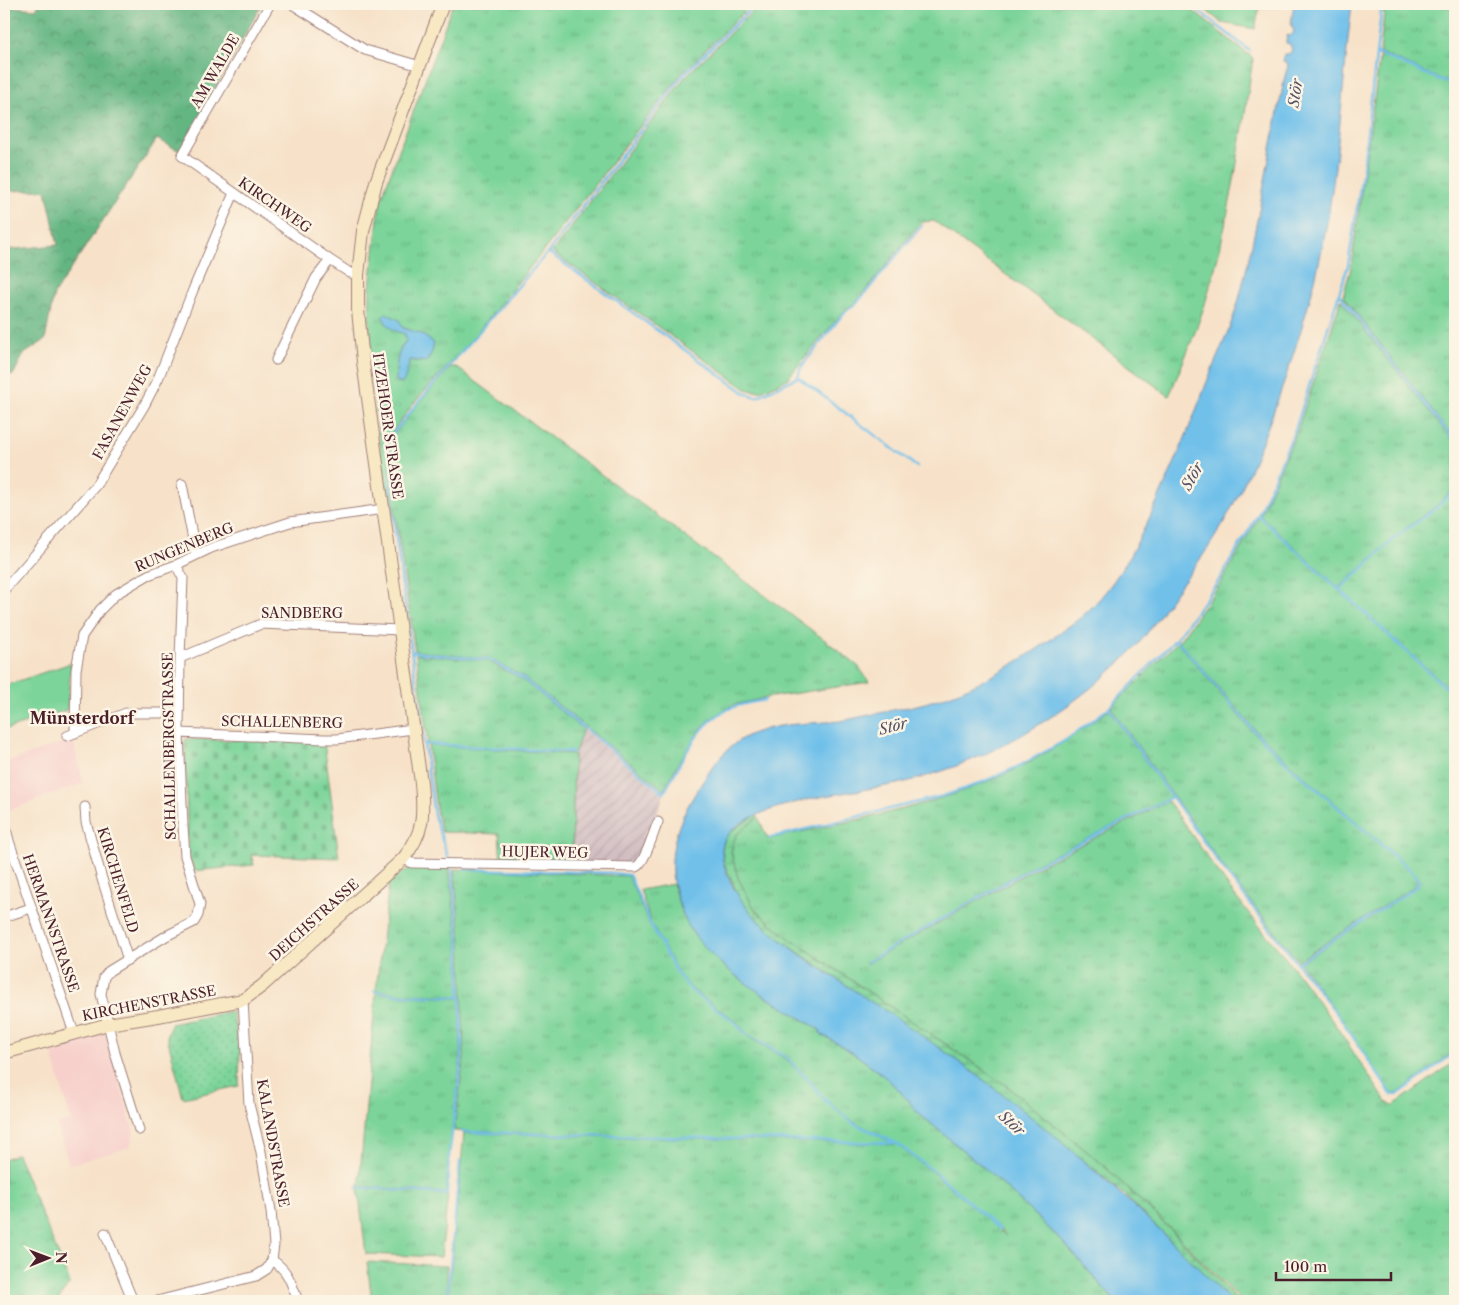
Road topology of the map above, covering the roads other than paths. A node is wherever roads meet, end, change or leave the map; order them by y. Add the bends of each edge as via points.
1 (270, 4) edge
2 (292, 4) edge
3 (443, 4) edge
4 (420, 66) junction
5 (184, 153) joint
6 (234, 194) junction
7 (330, 260) junction
8 (358, 276) junction
9 (276, 360) dead end
10 (182, 484) dead end
11 (384, 509) junction
12 (196, 555) junction
13 (176, 565) junction
14 (4, 590) edge
15 (400, 630) junction
16 (180, 658) junction
17 (179, 713) junction
18 (413, 729) junction
19 (179, 733) junction
20 (86, 807) dead end
21 (4, 820) edge
22 (658, 822) dead end
23 (403, 859) junction
24 (31, 908) junction
25 (4, 917) edge
26 (128, 960) junction
27 (243, 1000) junction
28 (108, 1024) junction
29 (74, 1033) junction
30 (4, 1053) edge
31 (139, 1130) dead end
32 (105, 1233) dead end
33 (272, 1260) junction
34 (133, 1301) edge
35 (157, 1301) edge
36 (298, 1301) edge

1 - 5 street, AM WALDE
2 - 4 street via 366,50
3 - 4 street, ITZEHOER STRASSE
4 - 8 street, ITZEHOER STRASSE via 376,182 363,231
5 - 6 street, KIRCHWEG via 182,156
6 - 7 street, KIRCHWEG
6 - 14 street, FASANENWEG via 144,406 96,485
7 - 8 street, KIRCHWEG
7 - 9 street via 316,278
8 - 11 street, ITZEHOER STRASSE via 363,362
10 - 12 street
11 - 12 street, RUNGENBERG via 290,522
11 - 15 street, ITZEHOER STRASSE
12 - 13 street, RUNGENBERG
13 - 16 street, SCHALLENBERGSTRASSE via 183,578
13 - 17 street, RUNGENBERG via 148,575 116,594 82,636 71,734 126,713
15 - 16 street, SANDBERG via 261,624
15 - 18 street, ITZEHOER STRASSE
16 - 17 street, SCHALLENBERGSTRASSE
17 - 19 street, SCHALLENBERGSTRASSE
18 - 19 street, SCHALLENBERG via 330,739
18 - 23 street, ITZEHOER STRASSE via 423,803 422,820 419,835
19 - 26 street, SCHALLENBERGSTRASSE via 185,856 200,904 198,914 194,922
20 - 26 street, KIRCHENFELD via 86,822
21 - 24 street, HERMANNSTRASSE
22 - 23 street, HUJER WEG via 643,860 636,867 412,863
23 - 27 street, DEICHSTRASSE
24 - 25 street
24 - 29 street, HERMANNSTRASSE
26 - 28 street, SCHALLENBERGSTRASSE via 109,971 102,981 101,994
27 - 28 street, KIRCHENSTRASSE
27 - 33 street, KALANDSTRASSE via 249,1104 272,1211
28 - 29 street, KIRCHENSTRASSE
28 - 31 street
29 - 30 street, KIRCHENSTRASSE
32 - 34 street
33 - 35 street via 256,1276
33 - 36 street via 288,1274

